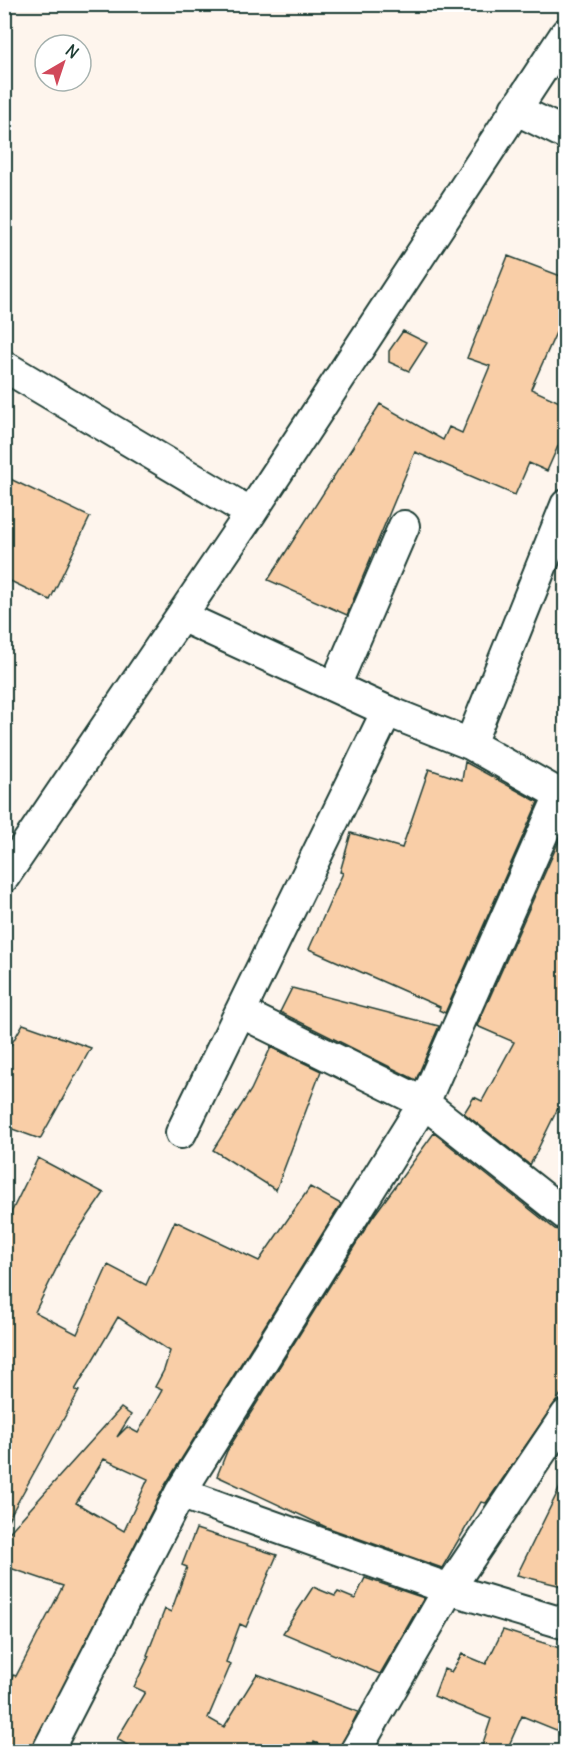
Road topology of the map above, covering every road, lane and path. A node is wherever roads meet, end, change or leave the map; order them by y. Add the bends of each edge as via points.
1 (566, 33) edge
2 (515, 110) junction
3 (566, 134) edge
4 (4, 366) edge
5 (566, 505) edge
6 (251, 513) junction
7 (404, 526) dead end
8 (181, 616) junction
9 (335, 686) junction
10 (387, 711) junction
11 (470, 744) junction
12 (563, 796) edge
13 (4, 877) edge
14 (240, 1012) junction
15 (424, 1103) junction
16 (181, 1133) dead end
17 (566, 1215) edge
18 (566, 1415) edge
19 (180, 1493) junction
20 (448, 1589) junction
21 (566, 1624) edge
22 (47, 1752) edge
23 (356, 1752) edge

1 - 2 street
2 - 3 street
2 - 6 street
4 - 6 street
5 - 11 street
6 - 8 street
7 - 9 street
8 - 9 street
8 - 13 street
9 - 10 street
10 - 11 street
10 - 14 street
11 - 12 street
12 - 15 street
14 - 15 street
14 - 16 street
15 - 17 street
15 - 19 street
18 - 20 street
19 - 20 street
19 - 22 street
20 - 21 street
20 - 23 street

